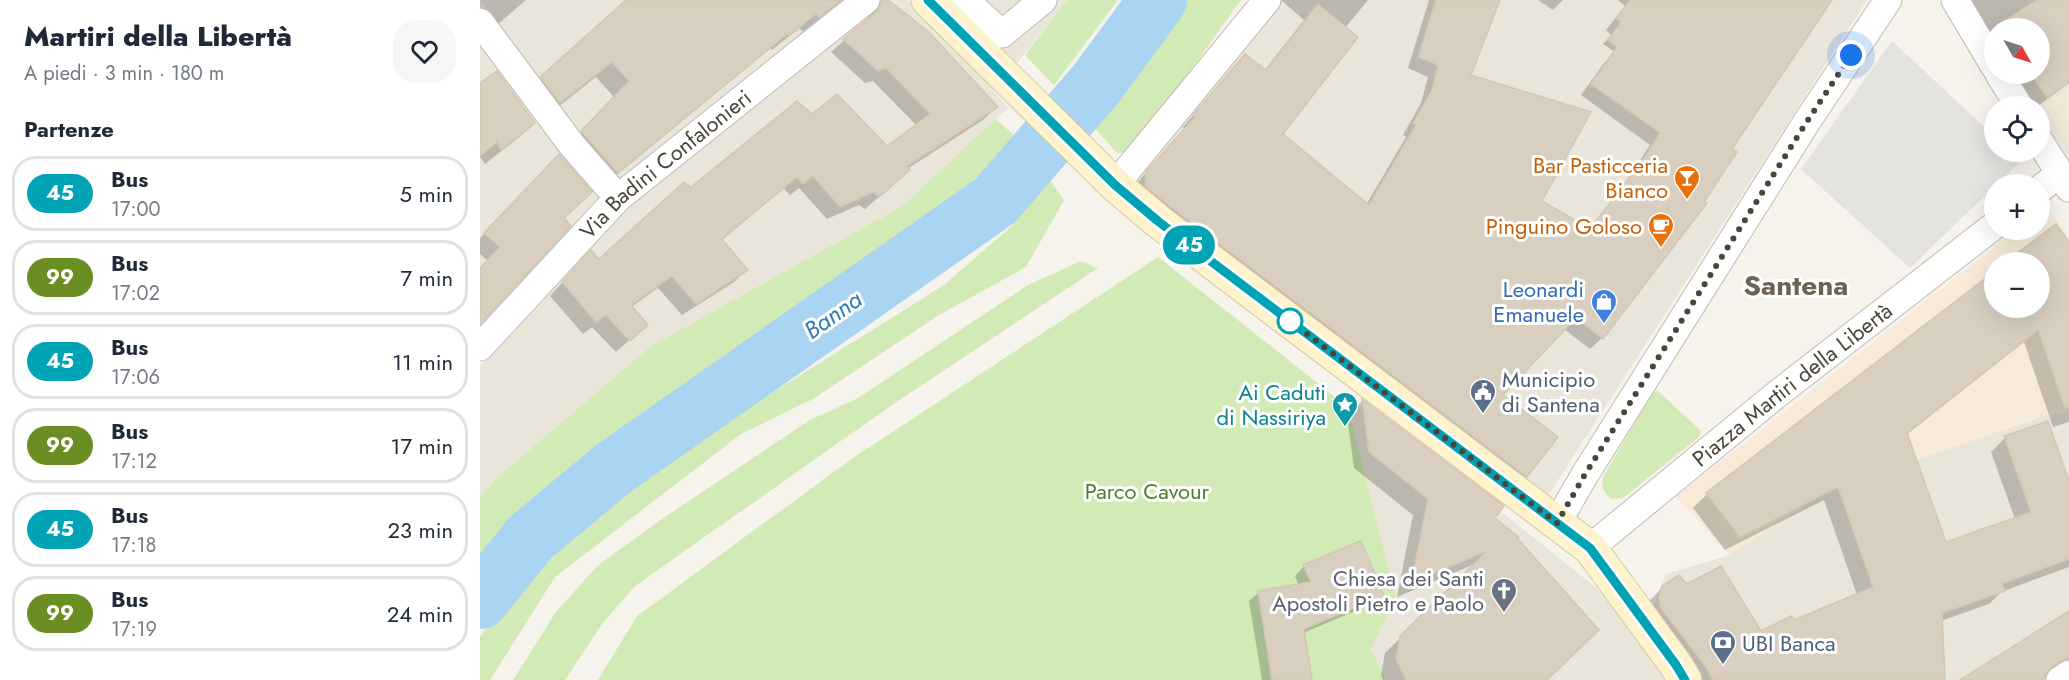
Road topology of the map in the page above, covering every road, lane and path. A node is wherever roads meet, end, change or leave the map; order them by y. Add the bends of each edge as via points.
1 (866, 0) edge
2 (928, 0) edge
3 (965, 0) edge
4 (1043, 0) edge
5 (1267, 0) edge
6 (1888, 0) edge
7 (1955, 0) edge
8 (480, 22) edge
9 (1984, 49) edge
10 (2048, 162) edge
11 (1110, 179) junction
12 (2056, 183) edge
13 (618, 198) junction
14 (1984, 234) edge
15 (480, 347) edge
16 (1557, 523) junction
17 (1590, 548) junction
18 (2069, 674) edge
19 (1684, 680) edge
20 (2060, 680) edge

1 - 13 street, Via Badini Confalonieri
2 - 11 street
3 - 4 street via 1002,34
5 - 11 street
6 - 16 street via 1806,123
7 - 9 street
8 - 13 street via 571,144
10 - 12 street
11 - 16 street via 1159,222
13 - 15 street, Via Badini Confalonieri
14 - 17 street, Piazza Martiri della Libertà via 1776,395
16 - 17 street
17 - 19 street
18 - 20 street

